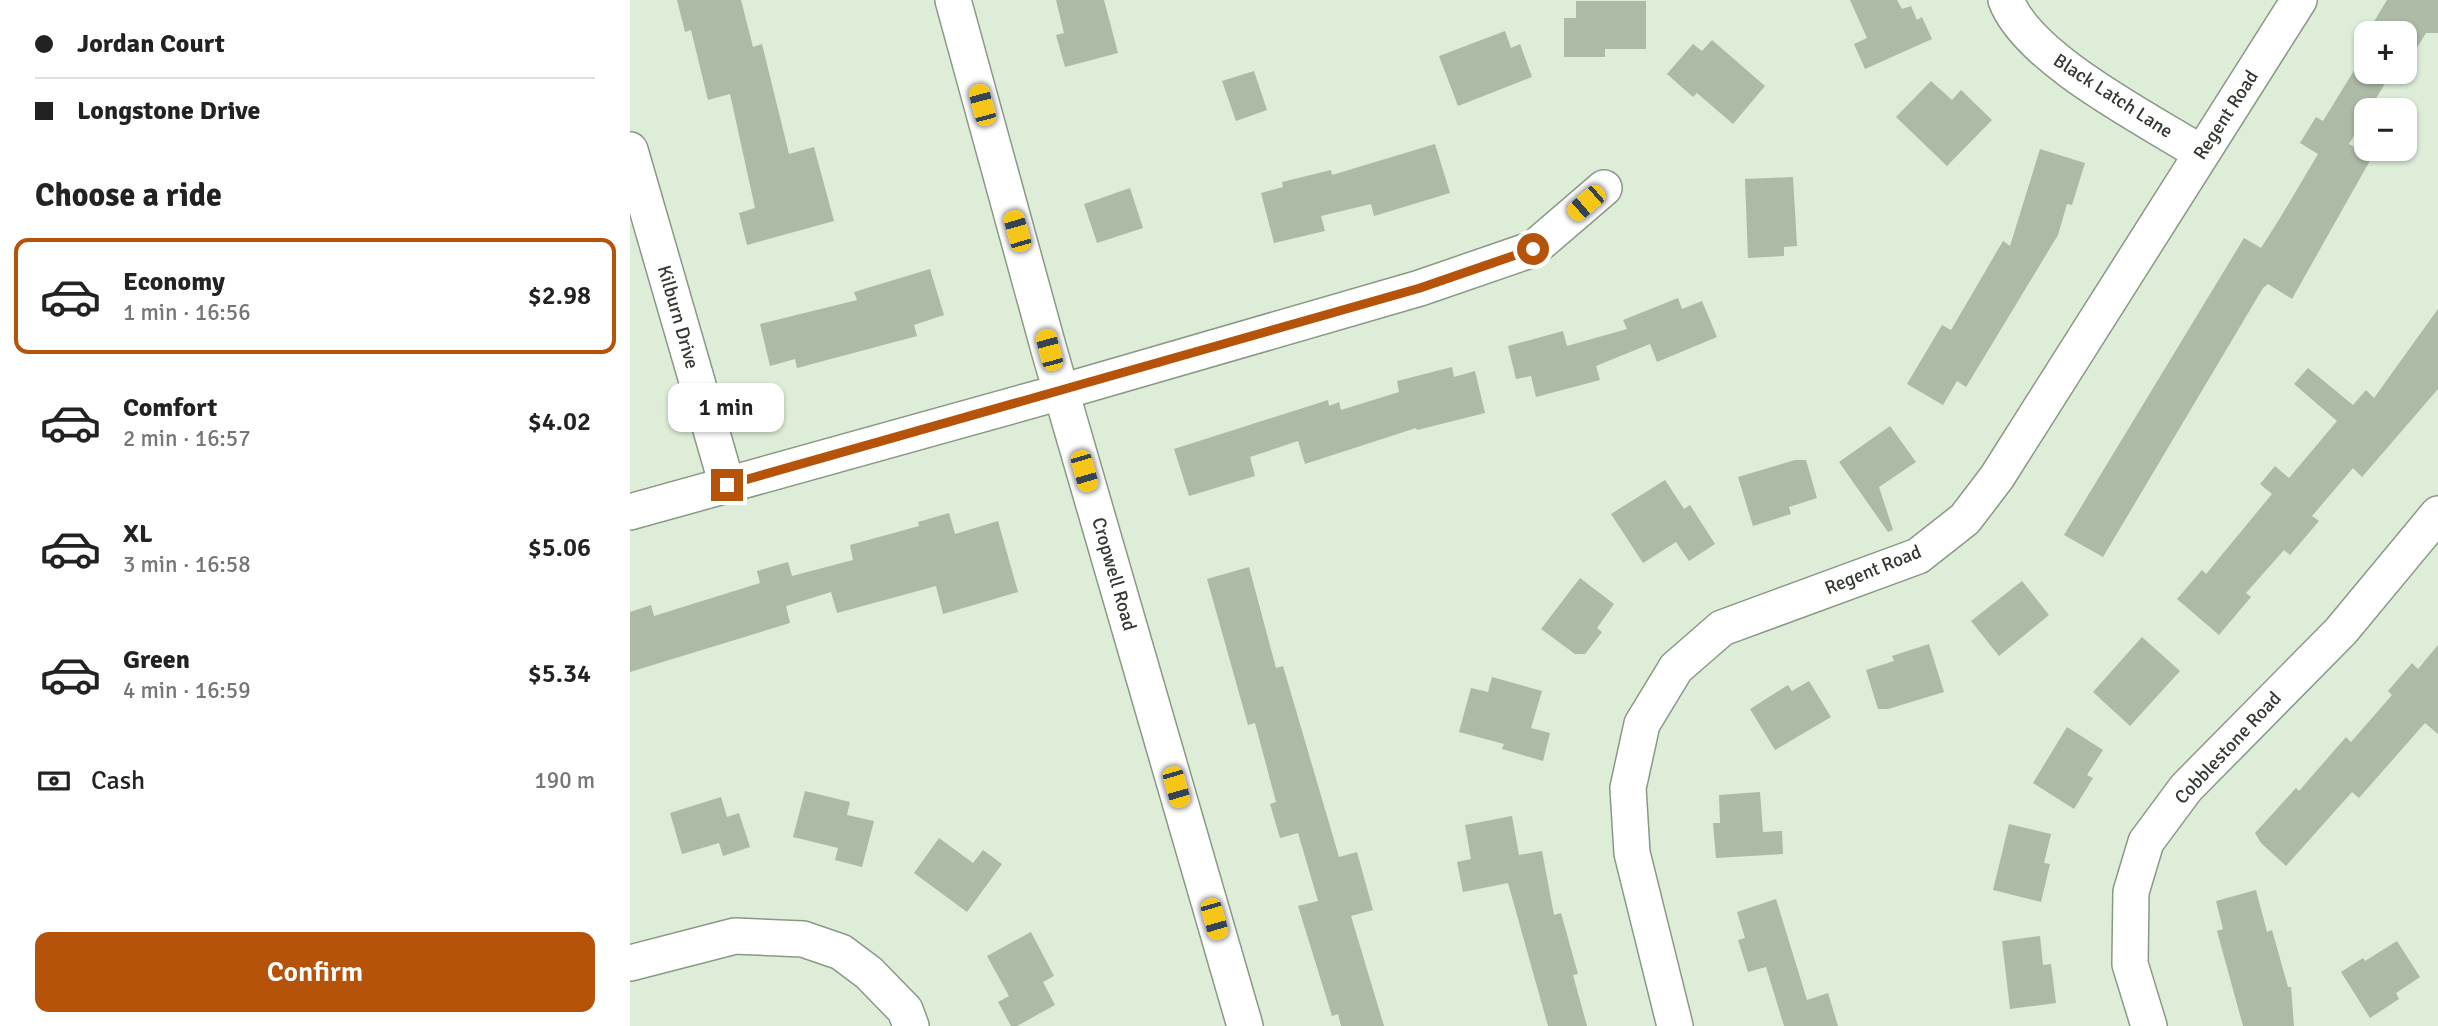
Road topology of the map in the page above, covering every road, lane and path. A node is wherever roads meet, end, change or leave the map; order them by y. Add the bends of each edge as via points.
1 (953, 0) edge
2 (2006, 0) edge
3 (2299, 0) edge
4 (630, 150) edge
5 (2201, 153) junction
6 (1604, 188) dead end
7 (1061, 392) junction
8 (727, 485) junction
9 (630, 512) edge
10 (2438, 514) edge
11 (630, 963) edge
12 (911, 1026) edge
13 (1245, 1026) edge
14 (1675, 1026) edge
15 (2149, 1026) edge

1 - 7 street, Cropwell Road
2 - 5 street, Black Latch Lane via 2033,40 2060,65
3 - 5 street, Regent Road
4 - 8 street, Kilburn Drive
5 - 14 street, Regent Road via 1997,477 1965,519 1918,556 1722,628 1676,668 1642,724 1628,788 1632,853
6 - 7 street via 1533,249 1420,288
7 - 8 street
7 - 13 street, Cropwell Road
8 - 9 street
10 - 15 street, Cobblestone Road via 2341,631 2186,788 2146,842 2131,892 2130,964
11 - 12 street via 735,936 803,939 841,952 869,973 905,1010

